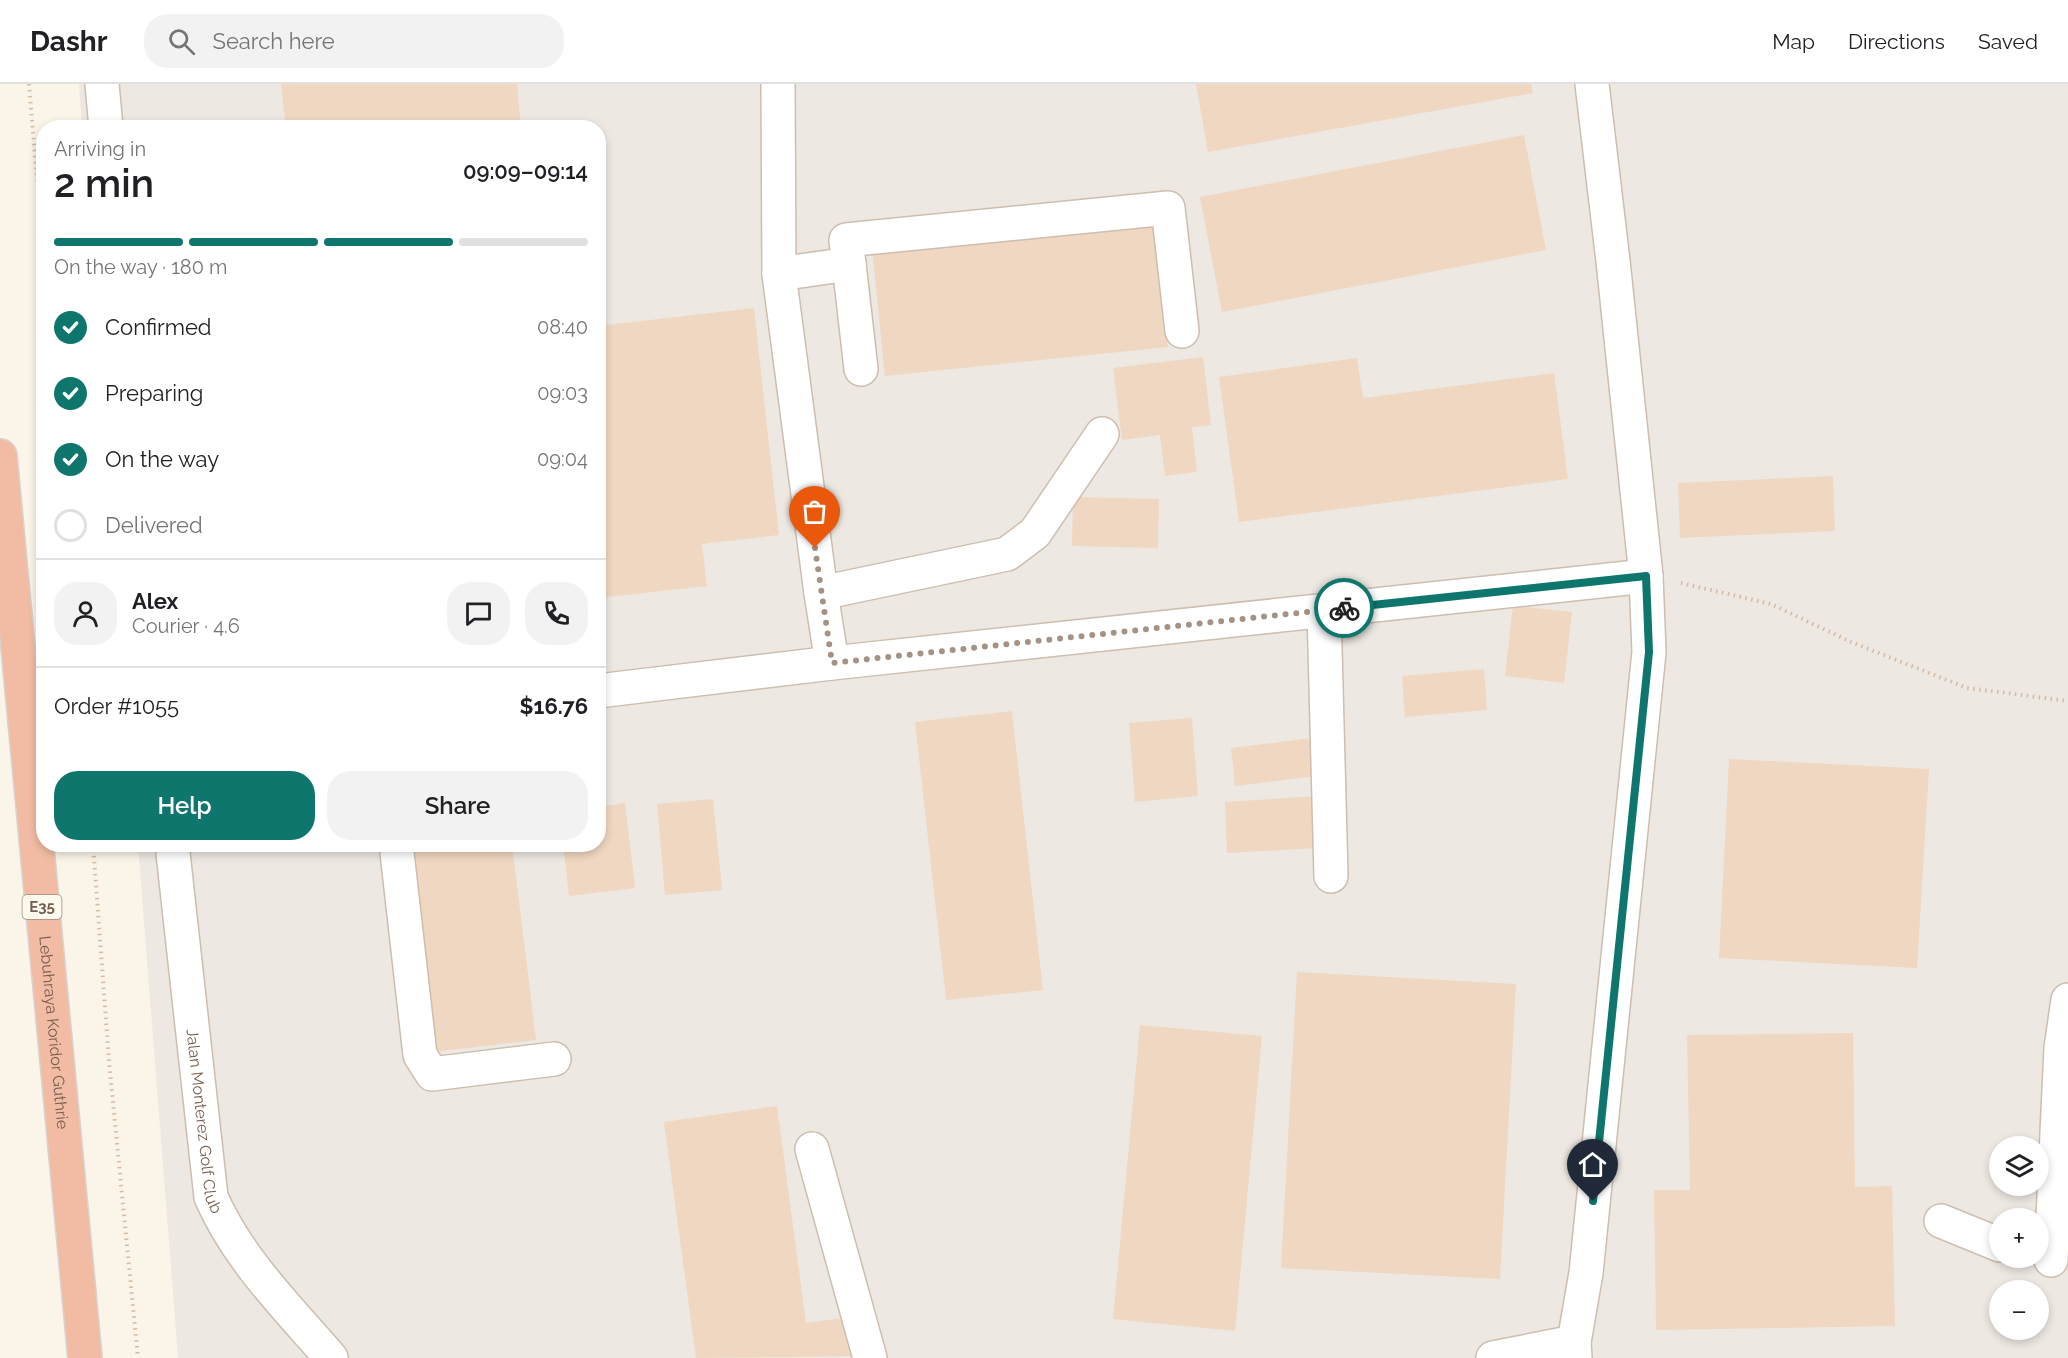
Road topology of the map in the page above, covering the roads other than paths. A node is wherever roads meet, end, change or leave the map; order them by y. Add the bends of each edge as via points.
1 (102, 84) edge
2 (778, 84) edge
3 (1592, 84) edge
4 (105, 120) edge
5 (849, 264) junction
6 (779, 274) junction
7 (1182, 331) dead end
8 (861, 369) dead end
9 (1102, 434) dead end
10 (0, 456) edge
11 (1646, 576) junction
12 (821, 594) junction
13 (1324, 610) junction
14 (832, 663) junction
15 (606, 690) edge
16 (36, 838) edge
17 (37, 852) edge
18 (173, 852) edge
19 (397, 852) edge
20 (1331, 876) dead end
21 (2068, 1000) edge
22 (554, 1059) dead end
23 (812, 1149) dead end
24 (1941, 1221) dead end
25 (1989, 1241) edge
26 (2052, 1260) edge
27 (1575, 1350) edge
28 (85, 1358) edge
29 (331, 1358) edge
30 (870, 1358) edge
31 (1493, 1358) edge

1 - 4 street
2 - 6 street
3 - 11 street
5 - 6 street
5 - 7 street via 846,240 1168,208
5 - 8 street
6 - 12 street
9 - 12 street via 1035,533 1007,554
10 - 16 highway, Lebuhraya Koridor Guthrie / E35
11 - 13 street
11 - 27 street via 1649,652
12 - 14 street
13 - 14 street
13 - 20 street
14 - 15 street
17 - 28 highway, Lebuhraya Koridor Guthrie / E35
18 - 29 street, Jalan Monterez Golf Club via 211,1197 244,1256
19 - 22 street via 420,1055 432,1074
21 - 26 street via 2061,1048
23 - 30 street
24 - 25 street
27 - 31 street

